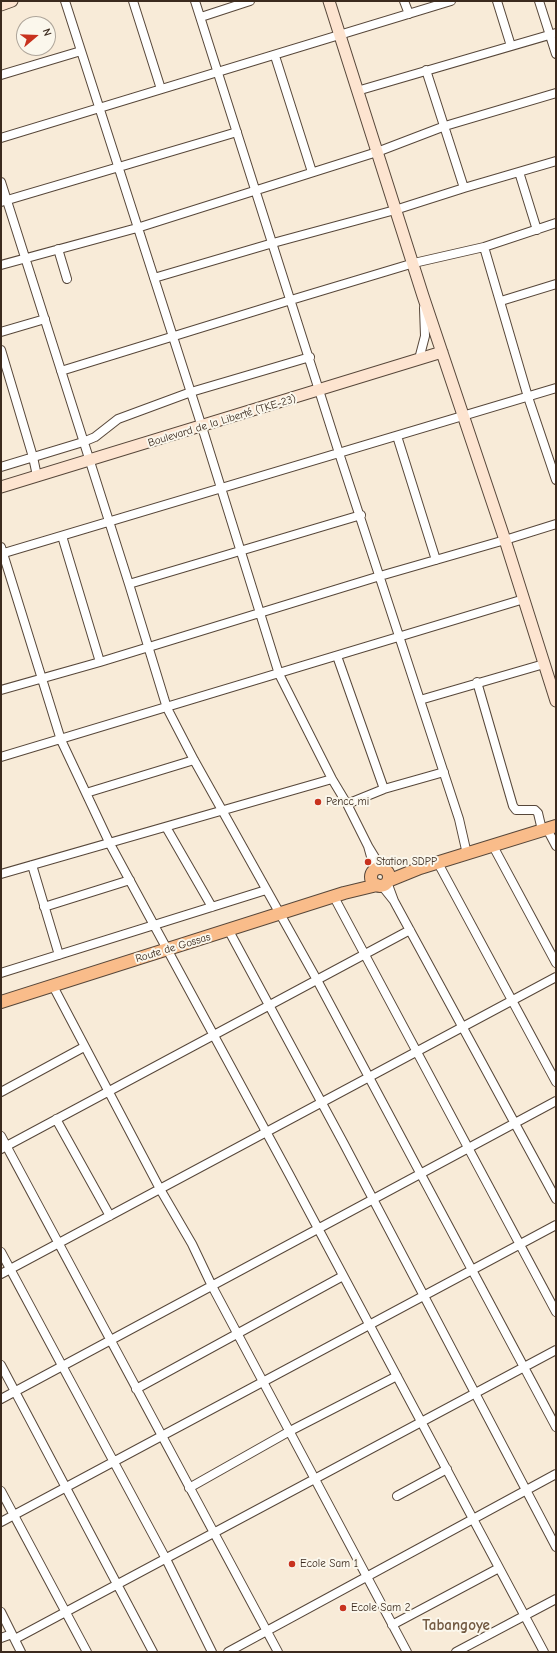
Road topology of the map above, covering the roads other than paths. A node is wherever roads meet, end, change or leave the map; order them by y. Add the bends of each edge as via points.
1 (12, 1) edge
2 (65, 1) edge
3 (133, 1) edge
4 (195, 1) edge
5 (250, 1) edge
6 (329, 1) edge
7 (404, 1) edge
8 (451, 1) edge
9 (497, 1) edge
10 (539, 1) edge
11 (1, 4) edge
12 (409, 14) junction
13 (201, 17) junction
14 (553, 34) edge
15 (340, 35) junction
16 (511, 46) junction
17 (81, 51) junction
18 (556, 54) edge
19 (275, 56) junction
20 (426, 70) junction
21 (218, 72) junction
22 (1, 75) edge
23 (161, 89) junction
24 (357, 91) junction
25 (556, 93) edge
26 (99, 108) junction
27 (445, 126) junction
28 (237, 132) junction
29 (1, 138) edge
30 (377, 152) junction
31 (556, 161) edge
32 (118, 167) junction
33 (312, 172) junction
34 (518, 172) junction
35 (1, 182) edge
36 (464, 188) junction
37 (256, 190) junction
38 (4, 202) edge
39 (396, 210) junction
40 (556, 223) edge
41 (137, 228) junction
42 (537, 230) junction
43 (273, 243) junction
44 (484, 247) junction
45 (58, 249) junction
46 (25, 258) junction
47 (414, 263) junction
48 (1, 265) edge
49 (154, 278) junction
50 (67, 279) dead end
51 (556, 285) edge
52 (423, 296) junction
53 (291, 300) junction
54 (501, 301) junction
55 (45, 319) junction
56 (1, 332) edge
57 (173, 336) junction
58 (1, 350) edge
59 (442, 352) junction
60 (310, 357) junction
61 (419, 359) junction
62 (61, 371) junction
63 (556, 388) edge
64 (320, 390) junction
65 (191, 392) junction
66 (528, 397) junction
67 (463, 416) junction
68 (202, 427) junction
69 (397, 436) junction
70 (83, 442) junction
71 (339, 453) junction
72 (552, 456) edge
73 (33, 457) junction
74 (90, 460) junction
75 (1, 466) edge
76 (37, 476) junction
77 (556, 480) edge
78 (1, 487) edge
79 (222, 488) junction
80 (361, 515) junction
81 (109, 522) junction
82 (556, 524) edge
83 (62, 536) junction
84 (505, 540) junction
85 (240, 550) junction
86 (2, 552) edge
87 (436, 560) junction
88 (380, 576) junction
89 (129, 584) junction
90 (524, 599) junction
91 (260, 613) junction
92 (400, 637) junction
93 (148, 648) junction
94 (336, 656) junction
95 (100, 662) junction
96 (544, 664) junction
97 (279, 674) junction
98 (42, 678) junction
99 (477, 682) junction
100 (1, 690) edge
101 (420, 700) junction
102 (556, 701) edge
103 (167, 708) junction
104 (61, 740) junction
105 (1, 757) edge
106 (194, 760) junction
107 (444, 772) junction
108 (332, 779) junction
109 (384, 789) junction
110 (86, 793) junction
111 (347, 804) junction
112 (222, 810) junction
113 (166, 827) junction
114 (548, 828) edge
115 (110, 844) junction
116 (493, 846) junction
117 (556, 846) edge
118 (468, 854) junction
119 (438, 863) junction
120 (32, 865) junction
121 (1, 874) edge
122 (381, 878) junction
123 (130, 880) junction
124 (266, 890) junction
125 (339, 895) junction
126 (44, 907) junction
127 (212, 907) junction
128 (280, 914) junction
129 (154, 925) junction
130 (410, 930) junction
131 (229, 931) junction
132 (167, 950) junction
133 (365, 954) junction
134 (59, 955) junction
135 (556, 964) edge
136 (2, 971) edge
137 (556, 977) edge
138 (317, 980) junction
139 (53, 986) junction
140 (512, 1001) junction
141 (1, 1002) edge
142 (269, 1005) junction
143 (463, 1027) junction
144 (214, 1034) junction
145 (84, 1047) junction
146 (417, 1052) junction
147 (369, 1077) junction
148 (556, 1082) edge
149 (108, 1091) junction
150 (1, 1092) edge
151 (556, 1101) edge
152 (321, 1103) junction
153 (56, 1119) junction
154 (515, 1123) junction
155 (266, 1132) junction
156 (1, 1136) edge
157 (4, 1147) edge
158 (468, 1148) junction
159 (421, 1174) junction
160 (160, 1189) junction
161 (556, 1199) edge
162 (373, 1200) junction
163 (110, 1216) junction
164 (556, 1225) edge
165 (318, 1229) junction
166 (59, 1244) junction
167 (520, 1244) junction
168 (1, 1252) edge
169 (10, 1269) junction
170 (472, 1270) junction
171 (1, 1274) edge
172 (343, 1276) junction
173 (212, 1286) junction
174 (424, 1296) junction
175 (556, 1312) edge
176 (369, 1325) junction
177 (238, 1334) junction
178 (110, 1340) junction
179 (556, 1350) edge
180 (1, 1365) edge
181 (62, 1366) junction
182 (524, 1367) junction
183 (396, 1376) junction
184 (263, 1382) junction
185 (136, 1389) junction
186 (15, 1391) junction
187 (476, 1393) junction
188 (1, 1399) edge
189 (421, 1422) junction
190 (556, 1428) edge
191 (290, 1431) junction
192 (161, 1436) junction
193 (114, 1462) junction
194 (447, 1470) junction
195 (556, 1474) edge
196 (315, 1479) junction
197 (66, 1487) junction
198 (189, 1488) junction
199 (1, 1491) edge
200 (526, 1491) junction
201 (397, 1496) dead end
202 (14, 1515) junction
203 (473, 1519) junction
204 (1, 1522) edge
205 (213, 1533) junction
206 (556, 1547) edge
207 (166, 1559) junction
208 (499, 1568) junction
209 (366, 1576) junction
210 (118, 1585) junction
211 (556, 1599) edge
212 (1, 1612) edge
213 (66, 1612) junction
214 (524, 1615) junction
215 (392, 1625) junction
216 (266, 1630) junction
217 (14, 1637) junction
218 (1, 1638) edge
219 (21, 1652) edge
220 (87, 1652) edge
221 (153, 1652) edge
222 (212, 1652) edge
223 (228, 1652) edge
224 (278, 1652) edge
225 (407, 1652) edge
226 (456, 1652) edge
227 (544, 1652) edge

1 - 11 street
2 - 17 street
3 - 23 street
4 - 13 street
5 - 13 street
6 - 15 street
7 - 12 street
8 - 12 street
9 - 16 street
10 - 14 street
12 - 15 street
13 - 21 street
14 - 16 street
14 - 18 street
15 - 19 street
15 - 24 street
16 - 20 street
17 - 22 street
17 - 26 street
19 - 21 street
19 - 33 street
20 - 24 street
20 - 27 street
21 - 23 street
21 - 28 street
23 - 26 street
24 - 30 street
25 - 27 street
26 - 29 street
26 - 32 street
27 - 30 street
27 - 36 street
28 - 32 street
28 - 37 street
30 - 33 street
30 - 39 street
31 - 34 street
32 - 38 street
32 - 41 street
33 - 37 street
34 - 36 street
34 - 42 street
35 - 38 street
36 - 39 street
37 - 41 street
37 - 43 street
38 - 46 street
39 - 43 street
39 - 47 street
40 - 42 street
41 - 45 street
41 - 49 street
42 - 44 street
43 - 49 street
43 - 53 street
44 - 47 street
44 - 54 street
45 - 46 street
45 - 50 street
46 - 48 street
46 - 55 street
47 - 52 street
47 - 53 street
49 - 57 street
51 - 54 street
52 - 59 street
52 - 61 street via 426,324
53 - 57 street
53 - 60 street
54 - 66 street
55 - 56 street
55 - 62 street
57 - 62 street
57 - 65 street
58 - 73 street
59 - 61 street, Boulevard de la Liberté (TKE-23)
59 - 67 street
60 - 64 street
60 - 65 street
61 - 64 street, Boulevard de la Liberté (TKE-23)
62 - 70 street
63 - 66 street
64 - 68 street, Boulevard de la Liberté (TKE-23)
64 - 71 street
65 - 68 street
65 - 70 street via 118,419 95,437
66 - 67 street
66 - 72 street
67 - 69 street
67 - 84 street
68 - 74 street, Boulevard de la Liberté (TKE-23)
68 - 79 street
69 - 71 street
69 - 87 street
70 - 73 street
70 - 74 street
71 - 79 street
71 - 80 street
72 - 77 street
73 - 75 street
73 - 76 street
74 - 76 street, Boulevard de la Liberté (TKE-23)
74 - 81 street
76 - 78 street, Boulevard de la Liberté (TKE-23)
79 - 81 street
79 - 85 street
80 - 85 street
80 - 88 street
81 - 83 street
81 - 89 street
82 - 84 street
83 - 86 street
83 - 95 street
84 - 87 street
84 - 90 street
85 - 89 street
85 - 91 street
86 - 98 street
87 - 88 street
88 - 91 street
88 - 92 street
89 - 93 street
90 - 92 street
90 - 96 street
91 - 93 street
91 - 97 street
92 - 94 street
92 - 101 street
93 - 95 street
93 - 103 street
94 - 97 street
94 - 109 street
95 - 98 street
96 - 99 street
96 - 102 street
97 - 103 street
97 - 108 street
98 - 100 street
98 - 104 street
99 - 101 street
99 - 114 street via 513,806 516,810 535,810
101 - 107 street
103 - 104 street
103 - 106 street
104 - 105 street
104 - 110 street
106 - 110 street
106 - 112 street
107 - 109 street
107 - 118 street
108 - 111 street
108 - 112 street
109 - 111 street
110 - 115 street
111 - 122 street
112 - 113 street
112 - 124 street
113 - 115 street
113 - 127 street
114 - 116 main road, Route de Gossas
114 - 117 street
115 - 120 street
115 - 123 street
116 - 118 main road, Route de Gossas
116 - 135 street
118 - 119 main road, Route de Gossas
119 - 122 main road, Route de Gossas
119 - 140 street
120 - 121 street
120 - 126 street
122 - 125 main road, Route de Gossas
122 - 130 street
123 - 126 street
123 - 129 street
124 - 127 street
124 - 128 street
125 - 128 main road, Route de Gossas
125 - 133 street
126 - 134 street
127 - 129 street
128 - 131 main road, Route de Gossas
128 - 138 street
129 - 132 street
129 - 134 street
130 - 133 street
130 - 143 street
131 - 132 main road, Route de Gossas
131 - 142 street
132 - 139 main road, Route de Gossas
132 - 144 street
133 - 138 street
133 - 146 street
134 - 136 street
137 - 140 street
138 - 142 street
138 - 147 street
139 - 141 main road, Route de Gossas
139 - 145 street
140 - 143 street
140 - 148 street
142 - 144 street
142 - 152 street
143 - 146 street
143 - 154 street
144 - 149 street
144 - 155 street
145 - 149 street
145 - 150 street
146 - 147 street
146 - 158 street
147 - 152 street
147 - 159 street
149 - 153 street
149 - 160 street
151 - 154 street
152 - 155 street
152 - 162 street
153 - 157 street
153 - 163 street
154 - 158 street
154 - 161 street
155 - 160 street
155 - 165 street
156 - 157 street
157 - 166 street
158 - 159 street
158 - 167 street
159 - 162 street
159 - 170 street
160 - 163 street
160 - 173 street via 192,1244
162 - 165 street
162 - 174 street
163 - 166 street
164 - 167 street
165 - 172 street
165 - 173 street
166 - 169 street
166 - 178 street
167 - 170 street
167 - 175 street
168 - 169 street
169 - 171 street
169 - 181 street
170 - 174 street
170 - 182 street
172 - 176 street
172 - 177 street
173 - 177 street
173 - 178 street
174 - 176 street
174 - 187 street
176 - 183 street
176 - 184 street
177 - 184 street
177 - 185 street
178 - 181 street
178 - 185 street
179 - 182 street
180 - 186 street
181 - 186 street
181 - 193 street
182 - 187 street
182 - 190 street
183 - 189 street
183 - 191 street
184 - 191 street
184 - 192 street
185 - 192 street
186 - 188 street
186 - 197 street
187 - 189 street
187 - 200 street
189 - 194 street
189 - 196 street
191 - 196 street
191 - 198 street
192 - 193 street
192 - 198 street
193 - 197 street
193 - 207 street
194 - 201 street
194 - 203 street
195 - 200 street
196 - 205 street
196 - 209 street
197 - 202 street
197 - 210 street
198 - 205 street
199 - 202 street
200 - 203 street
200 - 206 street
202 - 204 street
202 - 213 street
203 - 208 street
203 - 209 street
205 - 207 street
205 - 216 street
207 - 210 street
207 - 222 street
208 - 214 street
208 - 215 street
209 - 215 street
209 - 216 street
210 - 213 street
210 - 221 street
211 - 214 street
212 - 217 street
213 - 217 street
213 - 220 street
214 - 226 street
214 - 227 street
215 - 225 street
216 - 223 street
216 - 224 street
217 - 218 street
217 - 219 street

